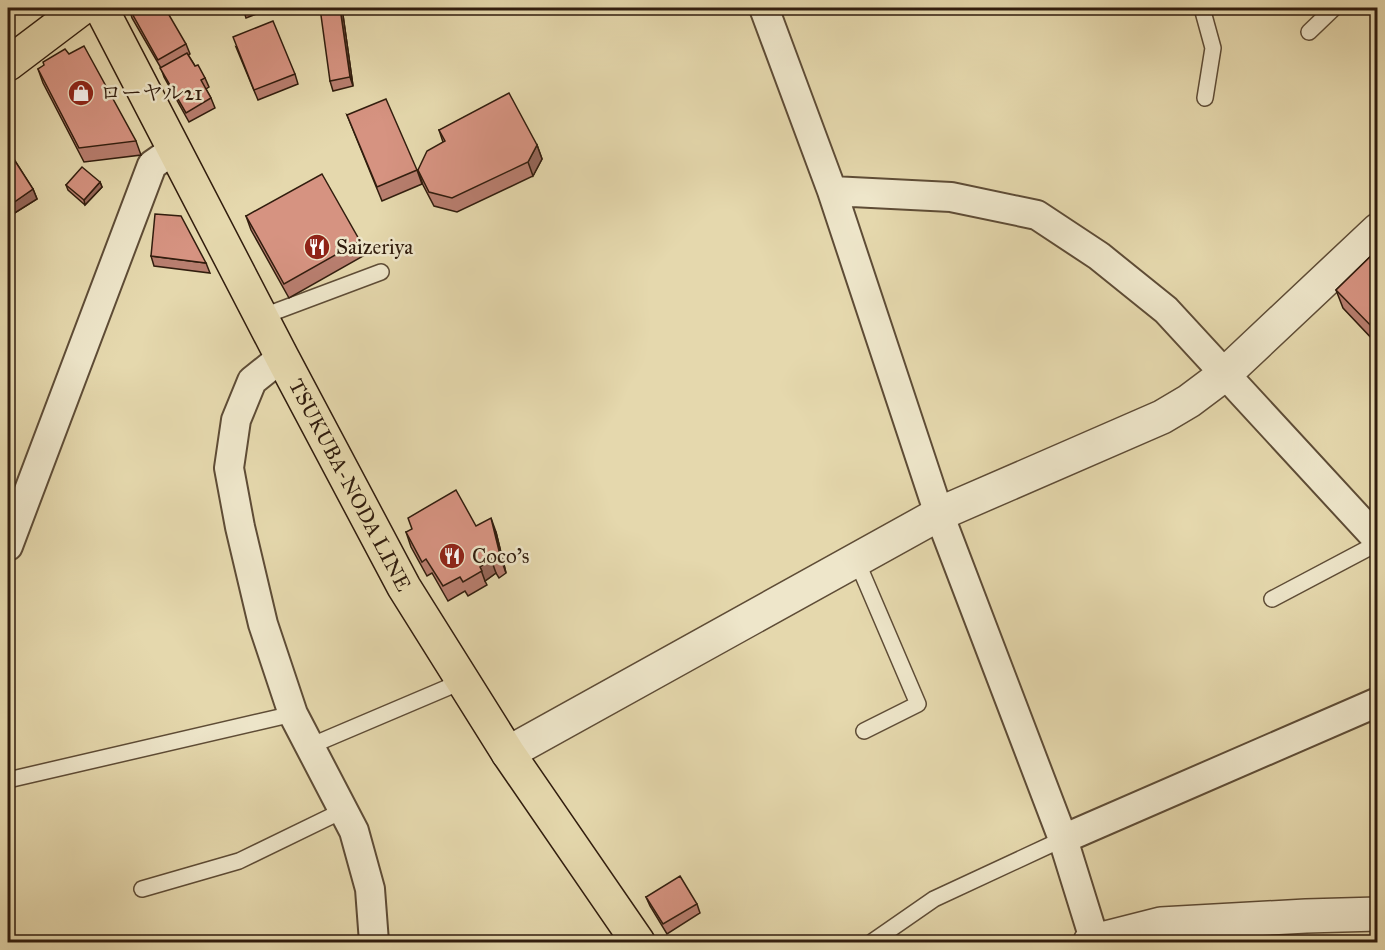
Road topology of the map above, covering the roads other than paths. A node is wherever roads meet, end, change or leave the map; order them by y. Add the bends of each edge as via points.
1 (82, 8) edge
2 (101, 8) edge
3 (764, 8) edge
4 (1202, 8) edge
5 (1334, 8) edge
6 (1310, 32) dead end
7 (8, 64) edge
8 (1206, 98) dead end
9 (175, 149) junction
10 (832, 191) junction
11 (1377, 230) edge
12 (381, 272) dead end
13 (261, 316) junction
14 (282, 357) junction
15 (1225, 374) junction
16 (939, 514) junction
17 (1377, 542) edge
18 (8, 546) edge
19 (856, 559) junction
20 (1272, 598) dead end
21 (463, 681) junction
22 (1377, 702) edge
23 (293, 714) junction
24 (864, 730) dead end
25 (310, 746) junction
26 (508, 753) junction
27 (8, 780) edge
28 (344, 810) junction
29 (1063, 839) junction
30 (142, 889) dead end
31 (1377, 914) edge
32 (374, 942) edge
33 (638, 942) edge
34 (872, 942) edge
35 (1093, 942) edge

1 - 7 main road
2 - 9 main road, TSUKUBA-NODA LINE
3 - 10 street
4 - 8 lane via 1213,48
5 - 6 lane
9 - 13 main road, TSUKUBA-NODA LINE
9 - 18 street via 152,165
10 - 15 street via 951,196 1037,215 1099,256 1166,310
10 - 16 street
11 - 15 street
12 - 13 lane
13 - 14 main road, TSUKUBA-NODA LINE
14 - 21 main road, TSUKUBA-NODA LINE via 404,587
14 - 23 street via 252,381 236,420 229,468 263,624
15 - 16 street via 1162,417
15 - 17 street
16 - 19 street
16 - 29 street
17 - 20 lane
19 - 24 lane via 918,704
19 - 26 street
21 - 25 lane
21 - 26 main road, TSUKUBA-NODA LINE
22 - 29 street
23 - 25 street
23 - 27 lane
25 - 28 street
26 - 33 main road, TSUKUBA-NODA LINE
28 - 30 lane via 239,861
28 - 32 street via 370,889
29 - 34 lane via 934,899
29 - 35 street
31 - 35 street via 1161,924

